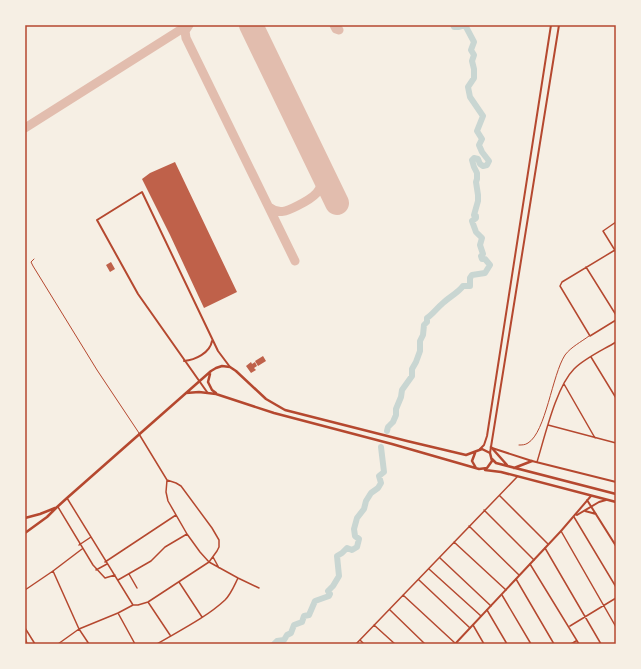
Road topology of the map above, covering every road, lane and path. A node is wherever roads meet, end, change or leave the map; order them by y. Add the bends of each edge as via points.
1 (551, 25) edge
2 (559, 25) edge
3 (616, 222) edge
4 (615, 251) edge
5 (34, 259) dead end
6 (586, 267) junction
7 (616, 314) edge
8 (616, 320) edge
9 (590, 336) junction
10 (212, 339) junction
11 (616, 342) edge
12 (591, 357) junction
13 (184, 361) junction
14 (230, 367) junction
15 (211, 372) junction
16 (200, 382) junction
17 (564, 384) junction
18 (208, 393) junction
19 (186, 394) junction
20 (216, 394) junction
21 (616, 398) edge
22 (548, 425) junction
23 (139, 434) junction
24 (596, 438) junction
25 (616, 443) edge
26 (519, 445) dead end
27 (491, 447) junction
28 (478, 450) junction
29 (490, 453) junction
30 (492, 458) junction
31 (532, 461) junction
32 (537, 462) junction
33 (507, 466) junction
34 (476, 468) junction
35 (514, 468) junction
36 (485, 470) junction
37 (518, 476) junction
38 (167, 480) junction
39 (616, 482) edge
40 (616, 494) edge
41 (500, 496) junction
42 (591, 496) junction
43 (67, 498) junction
44 (608, 499) junction
45 (587, 500) junction
46 (616, 502) edge
47 (591, 506) junction
48 (57, 507) junction
49 (484, 510) junction
50 (584, 511) junction
51 (176, 515) junction
52 (597, 515) junction
53 (574, 517) junction
54 (25, 518) edge
55 (470, 526) junction
56 (561, 531) junction
57 (25, 533) edge
58 (187, 534) junction
59 (91, 537) junction
60 (454, 542) junction
61 (548, 544) junction
62 (79, 545) junction
63 (616, 546) edge
64 (545, 548) junction
65 (82, 549) junction
66 (213, 557) junction
67 (440, 558) junction
68 (534, 560) junction
69 (209, 562) junction
70 (106, 563) junction
71 (530, 564) junction
72 (219, 568) junction
73 (429, 569) junction
74 (96, 570) junction
75 (53, 571) junction
76 (129, 574) junction
77 (115, 575) junction
78 (519, 575) junction
79 (238, 578) junction
80 (516, 579) junction
81 (118, 580) junction
82 (418, 580) junction
83 (179, 582) junction
84 (616, 586) edge
85 (137, 588) dead end
86 (260, 588) dead end
87 (25, 590) edge
88 (506, 590) junction
89 (403, 595) junction
90 (502, 595) junction
91 (616, 598) edge
92 (148, 602) junction
93 (133, 605) junction
94 (490, 606) junction
95 (604, 606) junction
96 (390, 610) junction
97 (487, 610) junction
98 (118, 613) junction
99 (481, 616) junction
100 (586, 616) junction
101 (202, 617) junction
102 (374, 625) junction
103 (473, 625) junction
104 (569, 626) junction
105 (616, 627) edge
106 (25, 628) edge
107 (470, 628) junction
108 (79, 629) junction
109 (170, 636) junction
110 (25, 637) edge
111 (360, 640) junction
112 (458, 640) junction
113 (577, 641) junction
114 (26, 644) edge
115 (35, 644) edge
116 (58, 644) edge
117 (89, 644) edge
118 (135, 644) edge
119 (157, 644) edge
120 (356, 644) edge
121 (364, 644) edge
122 (395, 644) edge
123 (425, 644) edge
124 (455, 644) edge
125 (460, 644) edge
126 (484, 644) edge
127 (507, 644) edge
128 (531, 644) edge
129 (554, 644) edge
130 (571, 644) edge
131 (579, 644) edge
132 (601, 644) edge

1 - 28 street via 487,436 484,445
2 - 27 street
3 - 4 street via 603,230
4 - 6 street
5 - 23 lane via 33,266
6 - 7 street
6 - 9 street via 562,282 560,286
8 - 9 street
9 - 26 lane via 564,356 539,430 528,443
10 - 13 street via 212,345 200,356 194,360
10 - 13 street via 142,192 97,220 138,294
10 - 14 street
11 - 12 street
12 - 17 street via 574,369
12 - 21 street
13 - 16 street
14 - 15 main road via 219,367
14 - 28 main road via 266,399 285,410 466,455
15 - 16 main road
15 - 20 main road via 208,382
16 - 18 street
16 - 19 main road
17 - 22 street
17 - 24 street
18 - 19 main road
18 - 20 main road
19 - 23 main road
20 - 34 main road via 274,413
22 - 24 street
22 - 32 street
23 - 38 street
23 - 43 main road
24 - 25 street
27 - 29 street
27 - 31 street
27 - 33 main road
28 - 29 main road
28 - 34 main road via 472,458
29 - 30 main road
30 - 33 main road via 496,463
30 - 36 main road via 491,464
31 - 32 street
31 - 35 main road
32 - 39 street
33 - 35 main road
34 - 36 main road
35 - 40 main road
36 - 37 main road
37 - 41 street
37 - 42 main road
38 - 51 street via 167,497
38 - 66 street via 181,486 219,540 219,547
41 - 49 street
41 - 61 street
42 - 44 main road
42 - 45 street
43 - 48 main road
43 - 59 street
44 - 46 main road
44 - 47 street
45 - 47 street
45 - 53 street
47 - 50 street
47 - 52 street
48 - 54 main road
48 - 57 main road
48 - 62 street
49 - 55 street
49 - 68 street
50 - 52 street
50 - 53 street
51 - 58 street
51 - 70 street
52 - 63 street
53 - 56 street
53 - 84 street
55 - 60 street
55 - 78 street
56 - 61 street
56 - 95 street
58 - 69 street
58 - 76 street via 165,547 151,562
59 - 62 street
59 - 70 street
60 - 67 street
60 - 88 street
61 - 64 street
62 - 65 street
64 - 68 street
64 - 100 street
65 - 74 street
65 - 75 street
66 - 69 street
66 - 72 street
67 - 73 street
67 - 94 street
68 - 71 street
69 - 72 street
69 - 83 street
70 - 74 street
70 - 77 street
71 - 78 street
71 - 104 street
72 - 79 street
73 - 82 street
73 - 99 street
74 - 77 street via 105,578
75 - 87 street
75 - 108 street
76 - 81 street
76 - 85 street
77 - 81 street
78 - 80 street
79 - 86 street
79 - 101 street via 225,600
80 - 88 street
80 - 129 street
81 - 93 street
82 - 89 street
82 - 107 street
83 - 92 street
83 - 101 street
88 - 90 street
89 - 96 street
89 - 124 street
90 - 94 street
90 - 128 street
91 - 95 street
92 - 93 street
92 - 109 street
93 - 98 street
94 - 97 street
95 - 100 street
95 - 105 street
96 - 102 street
96 - 123 street
97 - 99 street
97 - 127 street
98 - 108 street
98 - 118 street
99 - 103 street
100 - 104 street
100 - 132 street
101 - 109 street
102 - 111 street
102 - 122 street
103 - 107 street
103 - 126 street
104 - 113 street
106 - 115 street
107 - 112 street
108 - 116 street
108 - 117 street
109 - 119 street
110 - 114 street
111 - 120 street
111 - 121 street
112 - 124 street
112 - 125 street
113 - 130 street
113 - 131 street

